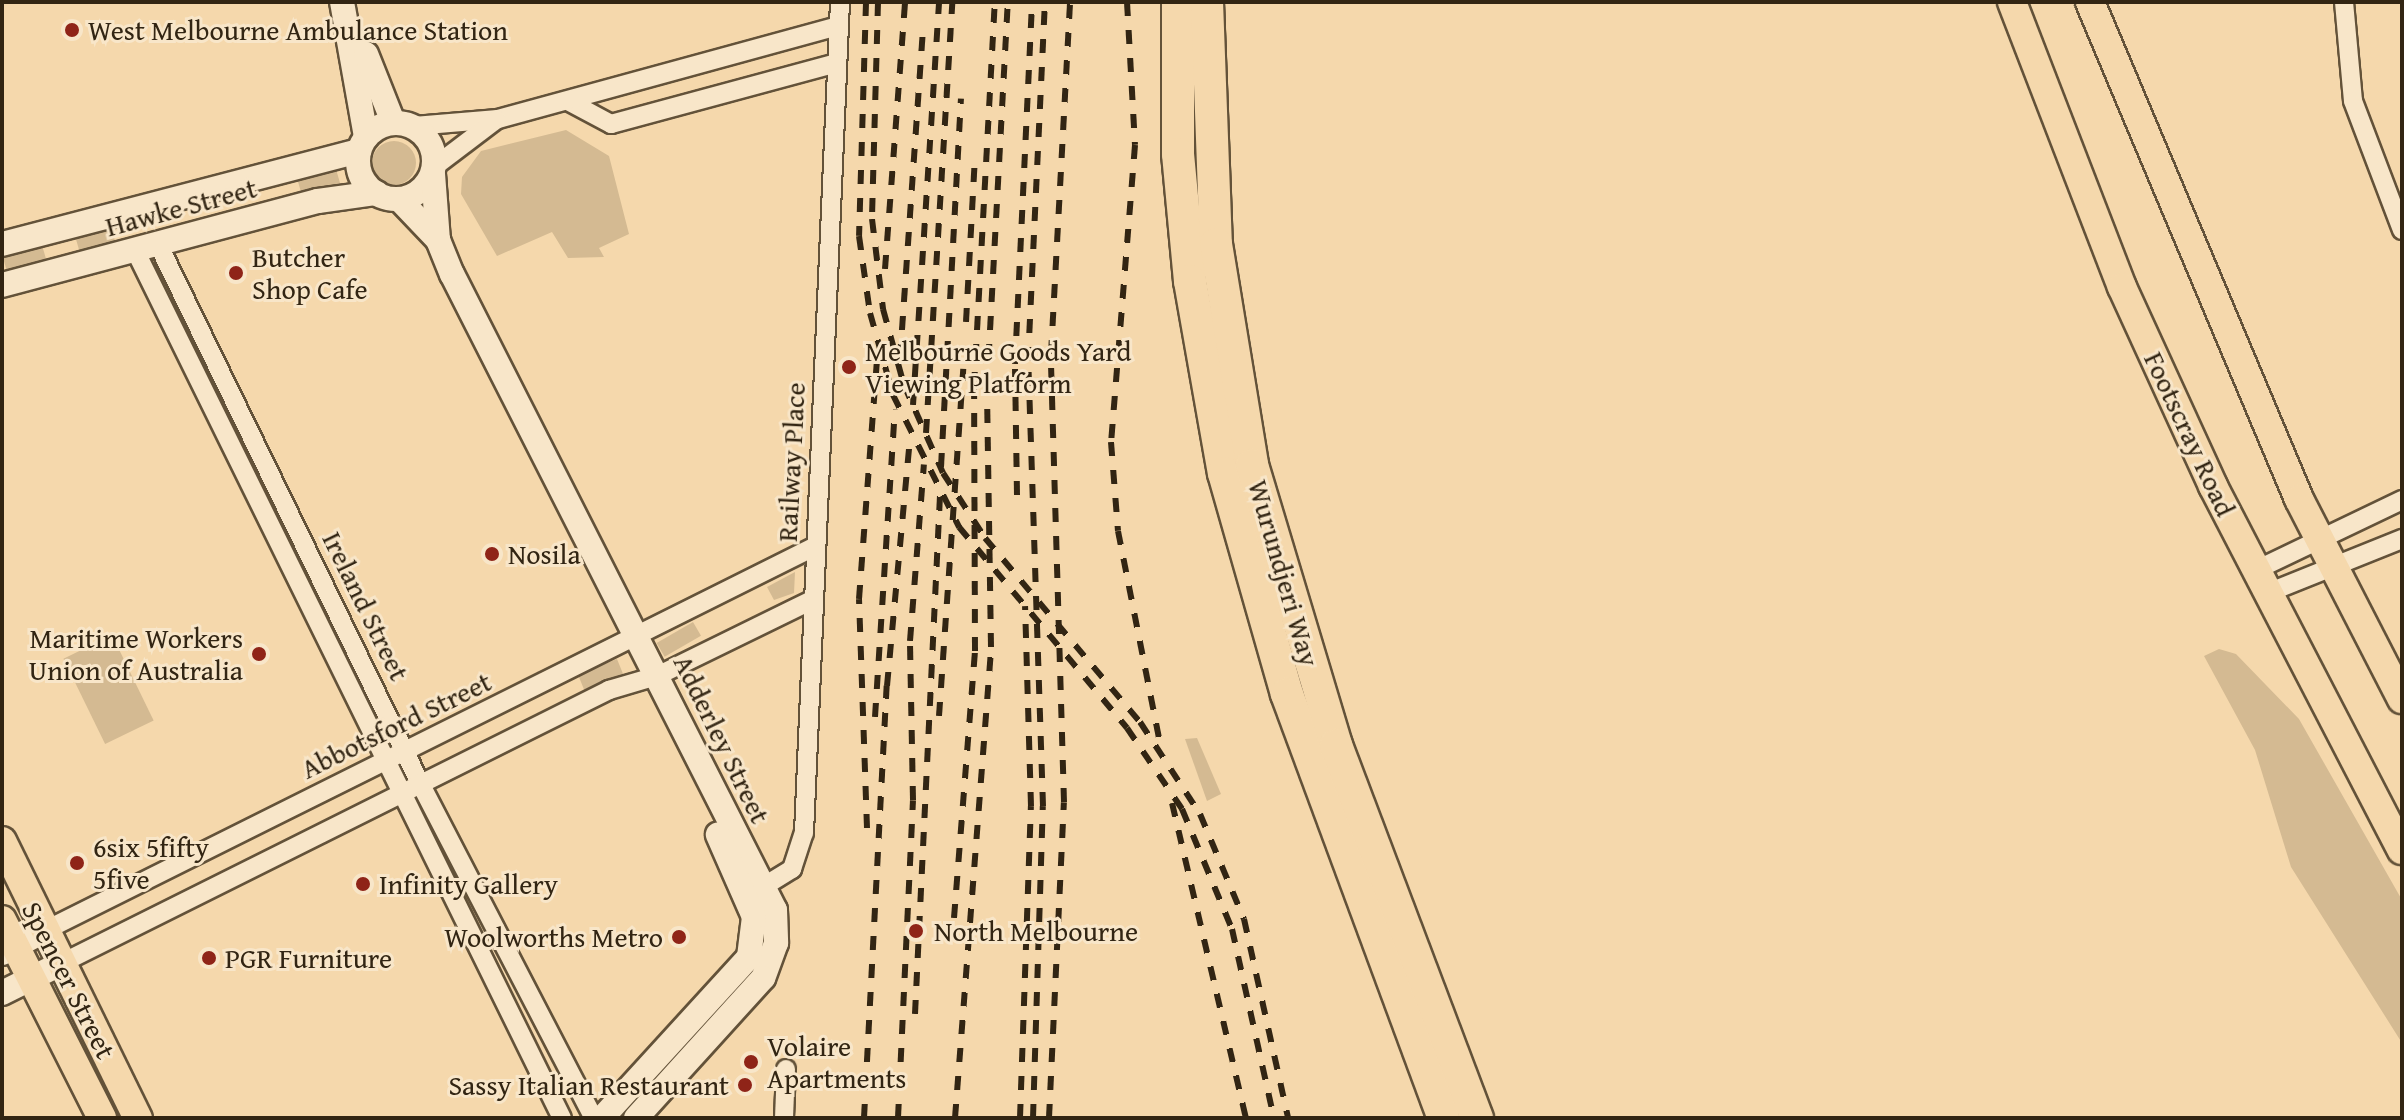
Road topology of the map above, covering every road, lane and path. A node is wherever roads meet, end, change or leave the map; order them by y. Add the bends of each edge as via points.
1 (342, 2) edge
2 (355, 2) edge
3 (840, 2) edge
4 (1178, 2) edge
5 (1207, 2) edge
6 (2012, 2) edge
7 (2090, 2) edge
8 (2344, 2) edge
9 (839, 26) junction
10 (837, 63) junction
11 (568, 101) junction
12 (498, 119) junction
13 (404, 124) junction
14 (362, 144) junction
15 (433, 171) junction
16 (387, 196) junction
17 (126, 212) junction
18 (2402, 230) edge
19 (438, 240) junction
20 (2, 244) edge
21 (147, 247) junction
22 (2, 285) edge
23 (2402, 500) edge
24 (2318, 536) junction
25 (2402, 539) edge
26 (814, 547) junction
27 (2334, 568) junction
28 (2259, 582) junction
29 (812, 600) junction
30 (631, 640) junction
31 (650, 679) junction
32 (2402, 699) edge
33 (406, 755) junction
34 (385, 765) junction
35 (420, 783) junction
36 (400, 793) junction
37 (2, 841) edge
38 (2402, 850) edge
39 (756, 892) junction
40 (2, 920) edge
41 (44, 931) junction
42 (9, 949) edge
43 (60, 964) junction
44 (33, 977) junction
45 (2, 993) edge
46 (670, 1064) junction
47 (786, 1069) dead end
48 (132, 1107) edge
49 (100, 1114) edge
50 (562, 1118) edge
51 (594, 1118) edge
52 (602, 1118) edge
53 (636, 1118) edge
54 (784, 1118) edge
55 (1444, 1118) edge
56 (1477, 1118) edge

1 - 14 street
2 - 13 street via 373,81
3 - 9 street, Railway Place
4 - 55 highway, Wurundjeri Way via 1178,154 1189,267 1224,473 1287,694
5 - 56 highway, Wurundjeri Way via 1216,244 1252,465 1336,745
6 - 28 main road, Footscray Road via 2122,287
7 - 24 main road
8 - 18 street via 2353,101
9 - 10 street, Railway Place
9 - 11 street
10 - 11 street via 618,123 596,121
10 - 26 street, Railway Place
11 - 12 street
12 - 13 street
12 - 15 street
13 - 14 street
13 - 15 street via 428,139
14 - 16 street via 361,175
14 - 17 street, Hawke Street
15 - 16 street via 419,192
15 - 19 street, Adderley Street
16 - 19 street, Adderley Street
16 - 21 street, Hawke Street
17 - 20 street, Hawke Street
17 - 21 street
19 - 30 street, Adderley Street
21 - 22 street, Hawke Street
21 - 33 street, Ireland Street
21 - 34 street, Ireland Street
23 - 24 street
24 - 27 main road
24 - 28 street
25 - 27 street
26 - 29 street, Railway Place
26 - 30 street, Abbotsford Street
27 - 28 street
27 - 32 main road
28 - 38 main road, Footscray Road
29 - 31 street
29 - 39 street, Railway Place via 803,847 792,869
30 - 31 street, Adderley Street
30 - 33 street, Abbotsford Street
31 - 35 street via 609,690
31 - 39 street, Adderley Street
33 - 34 street, Abbotsford Street
33 - 35 street, Ireland Street
34 - 36 street, Ireland Street
34 - 41 street, Abbotsford Street
35 - 36 street
35 - 51 street, Ireland Street
36 - 43 street
36 - 50 street, Ireland Street
37 - 41 main road, Spencer Street
39 - 46 street, Adderley Street via 767,931
40 - 42 main road, Spencer Street
41 - 42 street, Abbotsford Street
41 - 43 main road, Spencer Street
42 - 44 main road, Spencer Street
43 - 44 street
43 - 48 main road, Spencer Street
44 - 45 street
44 - 49 main road, Spencer Street
46 - 52 street
46 - 53 street
47 - 54 street
48 - 49 main road

